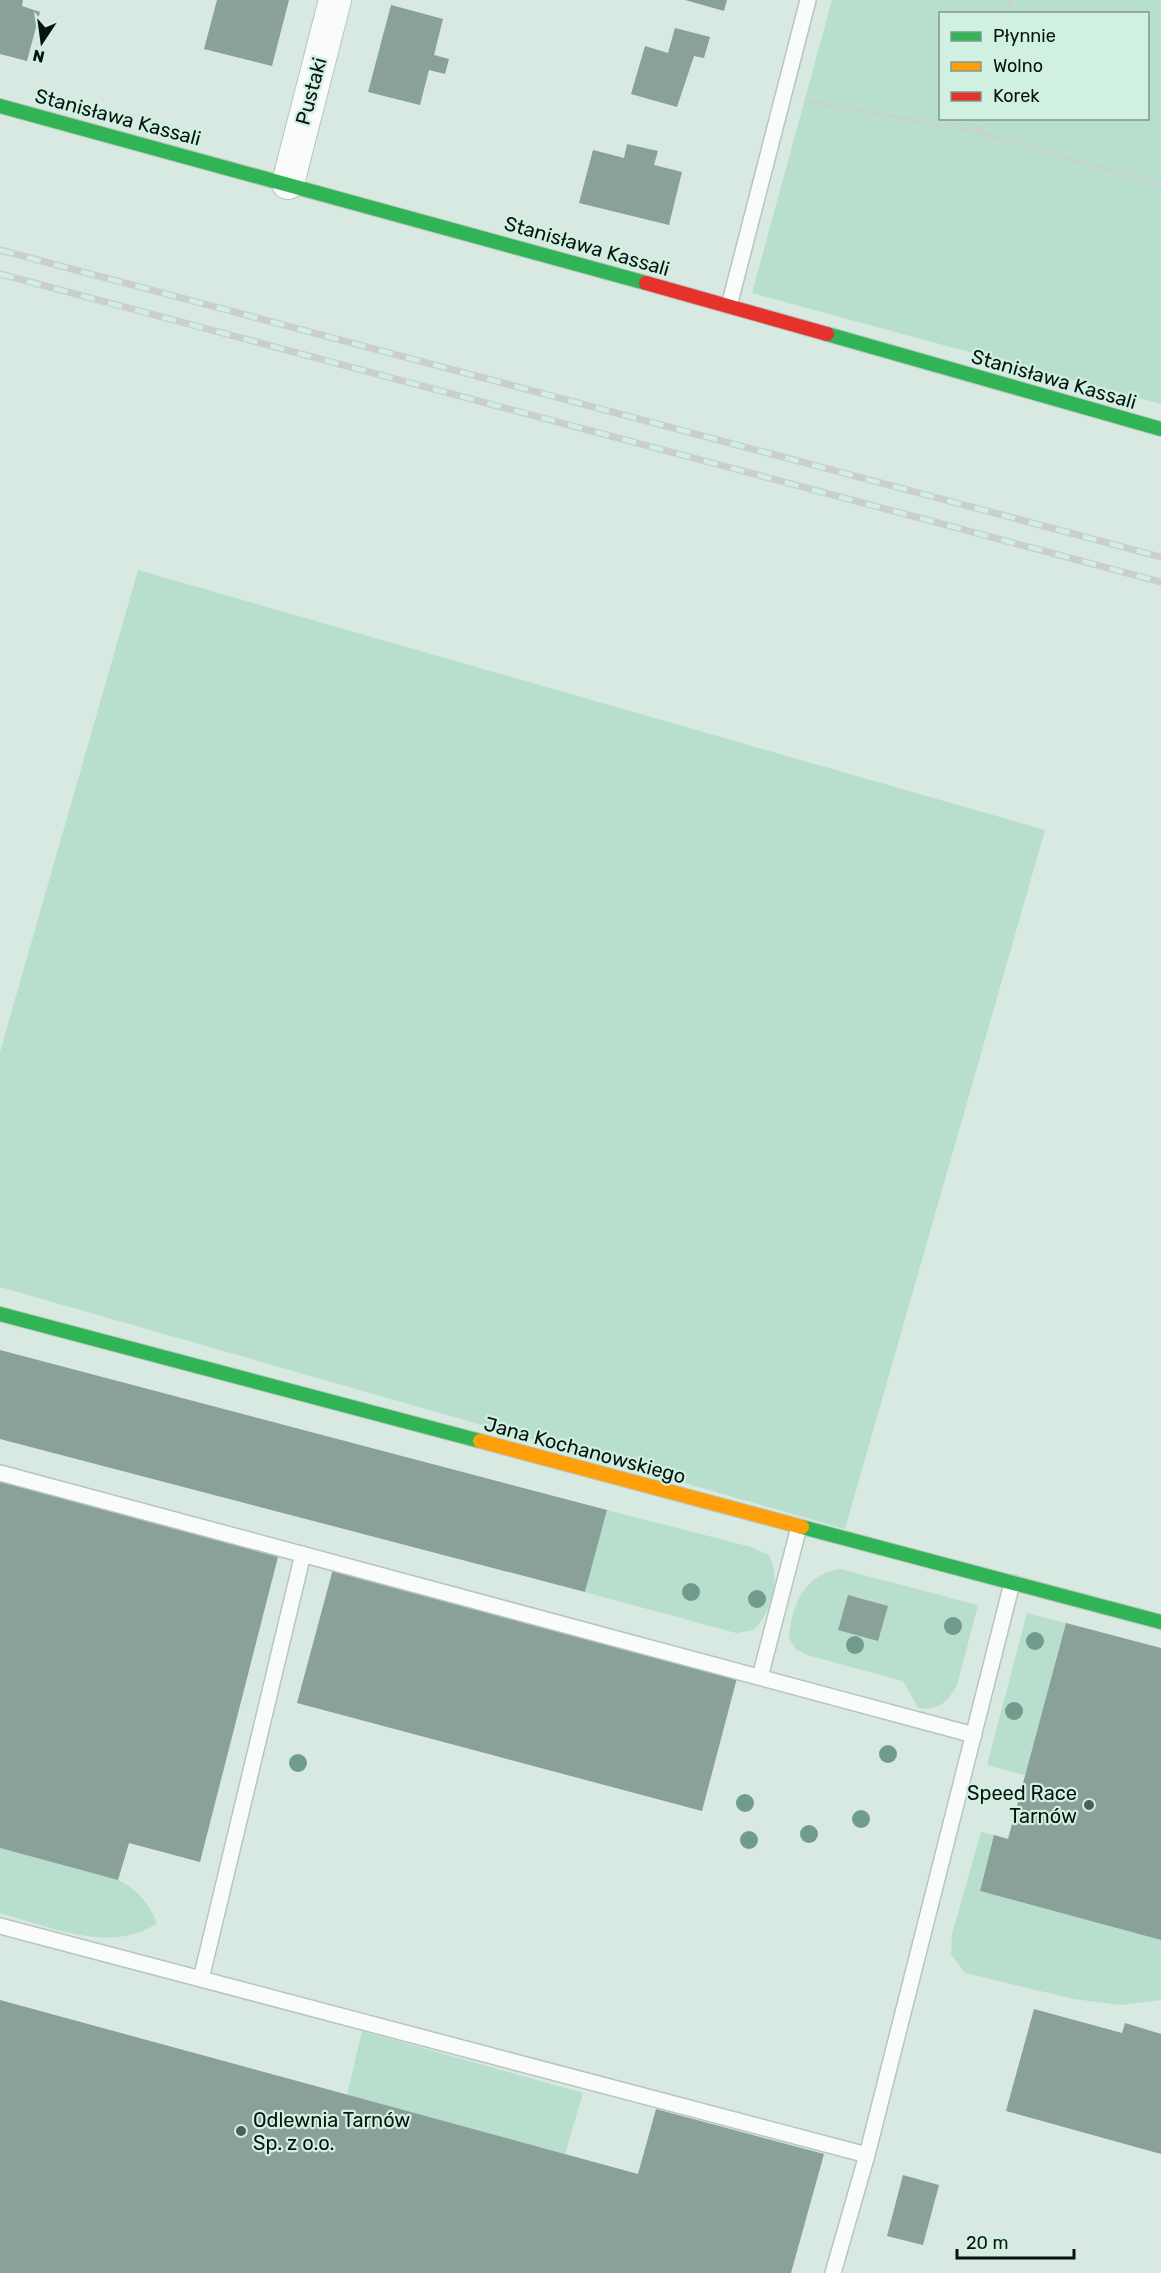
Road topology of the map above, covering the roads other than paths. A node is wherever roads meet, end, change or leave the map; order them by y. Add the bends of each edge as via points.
1 (335, 0) edge
2 (808, 0) edge
3 (0, 106) edge
4 (288, 183) junction
5 (729, 306) junction
6 (1161, 429) edge
7 (0, 1314) edge
8 (0, 1473) edge
9 (799, 1527) junction
10 (303, 1554) junction
11 (1012, 1583) junction
12 (1161, 1622) edge
13 (760, 1677) junction
14 (974, 1735) junction
15 (0, 1926) edge
16 (201, 1979) junction
17 (867, 2155) junction
18 (833, 2273) edge

1 - 4 street, Pustaki
2 - 5 lane
3 - 4 street, Stanisława Kassali
4 - 5 street, Stanisława Kassali
5 - 6 street, Stanisława Kassali
7 - 9 street, Jana Kochanowskiego
8 - 10 lane
9 - 11 street, Jana Kochanowskiego
9 - 13 lane
10 - 13 lane
10 - 16 lane
11 - 12 street, Jana Kochanowskiego
11 - 14 lane
13 - 14 lane
14 - 17 lane
15 - 16 lane
16 - 17 lane
17 - 18 lane

